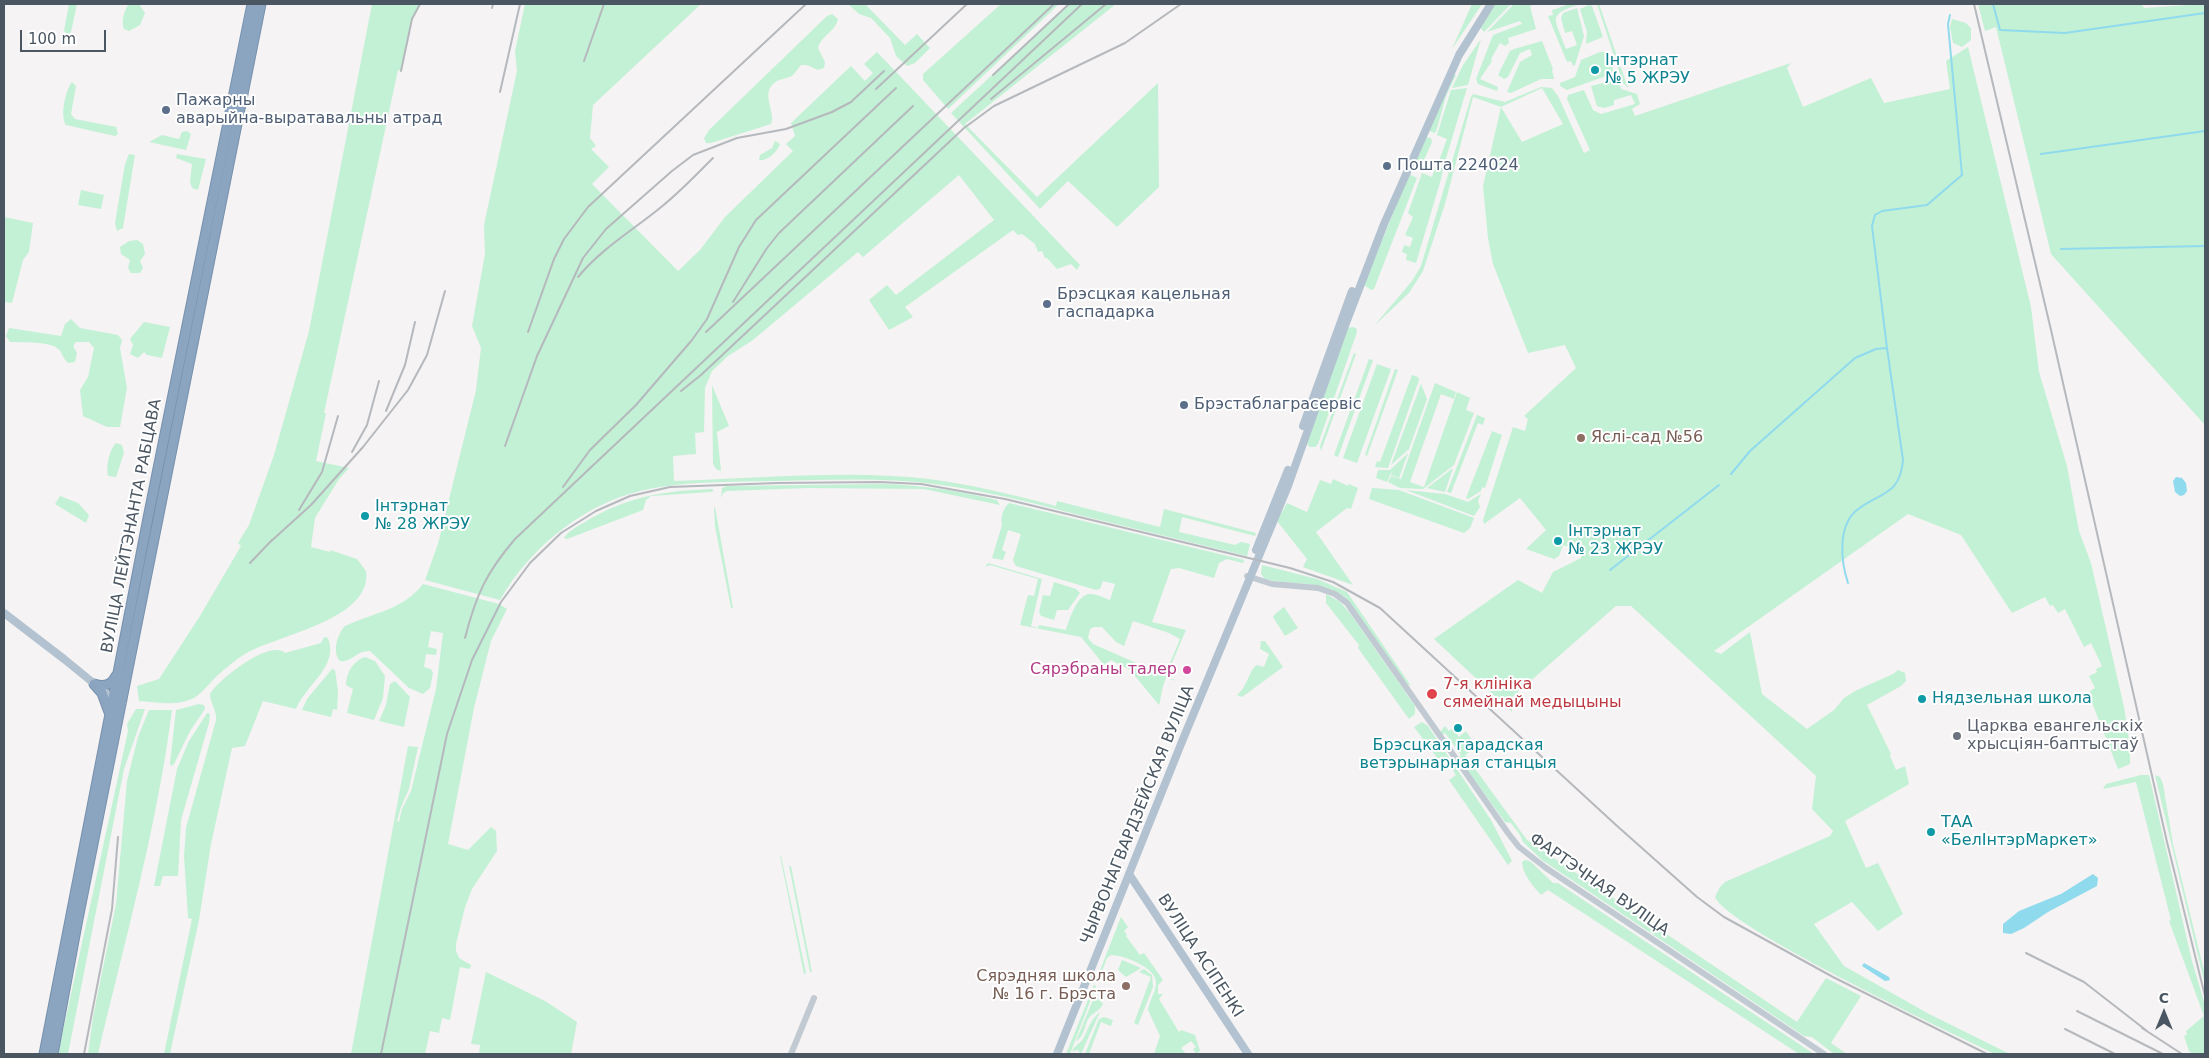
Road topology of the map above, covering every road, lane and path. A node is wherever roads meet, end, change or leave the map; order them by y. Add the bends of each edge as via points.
1 (252, 4) edge
2 (261, 4) edge
3 (1485, 4) edge
4 (1491, 4) edge
5 (1249, 577) junction
6 (4, 614) edge
7 (118, 673) junction
8 (94, 684) junction
9 (112, 699) junction
10 (122, 702) junction
11 (109, 716) junction
12 (1129, 874) junction
13 (814, 998) dead end
14 (44, 1054) edge
15 (53, 1054) edge
16 (791, 1054) edge
17 (1057, 1054) edge
18 (1248, 1054) edge
19 (1824, 1054) edge

1 - 7 highway, ВУЛІЦА ЛЕЙТЭНАНТА РАБЦАВА
2 - 10 highway, ВУЛІЦА ЛЕЙТЭНАНТА РАБЦАВА
3 - 5 main road, ЧЫРВОНАГВАРДЗЕЙСКАЯ ВУЛІЦА via 1454,54 1378,228 1340,322
4 - 5 main road, ЧЫРВОНАГВАРДЗЕЙСКАЯ ВУЛІЦА via 1460,52 1384,224 1288,486
5 - 12 main road, ЧЫРВОНАГВАРДЗЕЙСКАЯ ВУЛІЦА
5 - 19 street, ФАРТЭЧНАЯ ВУЛІЦА via 1272,584 1318,588 1341,598 1353,610 1519,847
6 - 8 main road
7 - 8 highway via 108,685
7 - 9 highway, ВУЛІЦА ЛЕЙТЭНАНТА РАБЦАВА
8 - 9 main road
8 - 11 highway via 106,701
9 - 10 main road
9 - 11 highway, ВУЛІЦА ЛЕЙТЭНАНТА РАБЦАВА
10 - 15 highway, ВУЛІЦА ЛЕЙТЭНАНТА РАБЦАВА
11 - 14 highway, ВУЛІЦА ЛЕЙТЭНАНТА РАБЦАВА
12 - 17 main road, ЧЫРВОНАГВАРДЗЕЙСКАЯ ВУЛІЦА
12 - 18 main road, ВУЛІЦА АСІПЕНКІ
13 - 16 street

